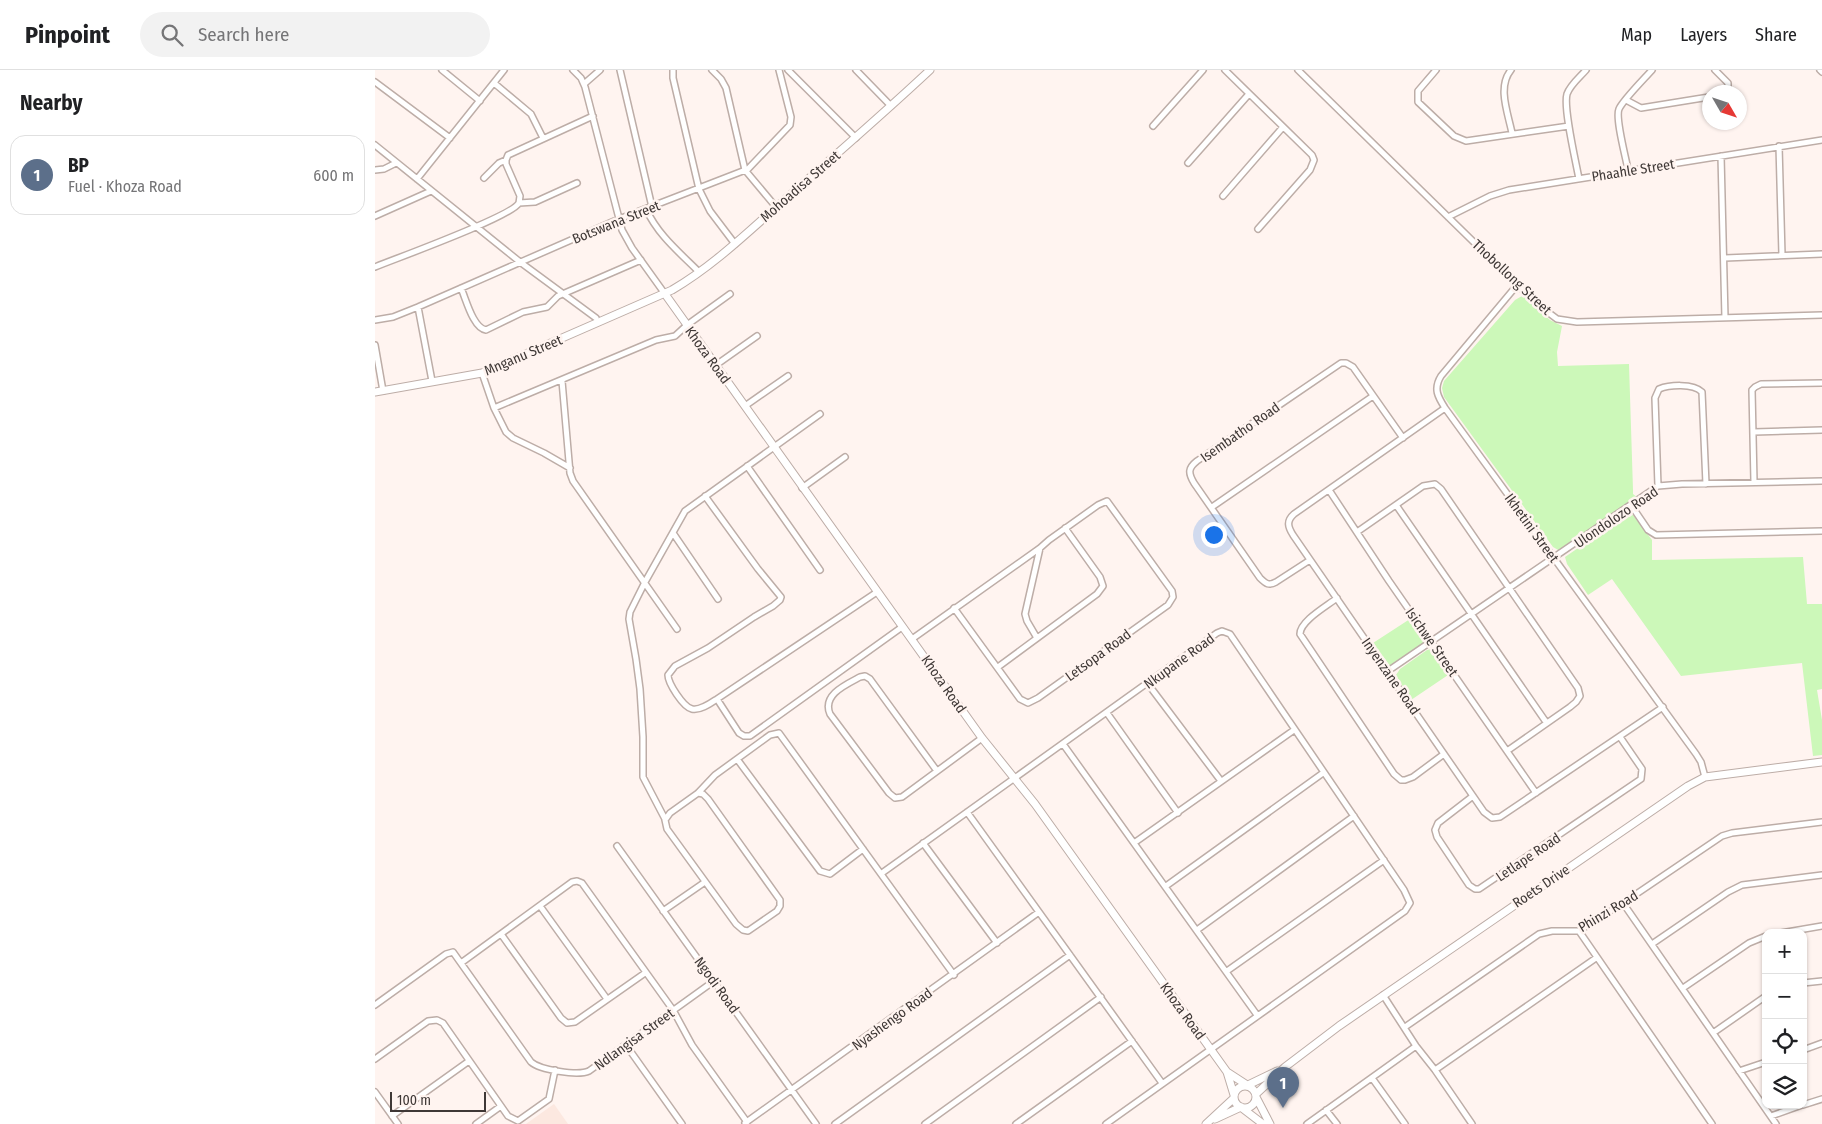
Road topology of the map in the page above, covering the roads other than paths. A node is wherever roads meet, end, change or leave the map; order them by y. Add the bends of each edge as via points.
1 (442, 70) edge
2 (504, 70) edge
3 (573, 70) edge
4 (600, 70) edge
5 (620, 70) edge
6 (673, 70) edge
7 (712, 70) edge
8 (779, 70) edge
9 (788, 70) edge
10 (857, 70) edge
11 (930, 70) edge
12 (1203, 70) edge
13 (1225, 70) edge
14 (1299, 70) edge
15 (1436, 70) edge
16 (1511, 70) edge
17 (1586, 70) edge
18 (1652, 70) edge
19 (1715, 70) edge
20 (375, 82) edge
21 (494, 83) junction
22 (584, 84) junction
23 (1728, 85) edge
24 (1249, 94) junction
25 (1702, 98) edge
26 (1626, 100) junction
27 (480, 101) junction
28 (891, 106) junction
29 (593, 116) junction
30 (1153, 126) dead end
31 (1569, 126) junction
32 (1283, 127) junction
33 (1512, 133) junction
34 (450, 138) junction
35 (543, 138) junction
36 (855, 138) junction
37 (1822, 140) edge
38 (375, 145) edge
39 (1779, 146) junction
40 (1721, 156) junction
41 (506, 160) junction
42 (396, 163) junction
43 (1187, 164) dead end
44 (375, 170) edge
45 (745, 170) junction
46 (1628, 170) junction
47 (484, 178) dead end
48 (417, 179) junction
49 (1579, 179) junction
50 (577, 182) dead end
51 (699, 189) junction
52 (431, 191) junction
53 (1223, 196) dead end
54 (519, 203) junction
55 (652, 207) junction
56 (776, 207) junction
57 (646, 209) junction
58 (375, 216) edge
59 (1448, 217) junction
60 (619, 219) junction
61 (476, 226) junction
62 (1258, 229) dead end
63 (735, 244) junction
64 (1822, 254) edge
65 (1782, 255) junction
66 (1725, 258) junction
67 (641, 260) junction
68 (520, 262) junction
69 (375, 267) edge
70 (699, 272) junction
71 (1518, 284) junction
72 (461, 288) junction
73 (563, 294) junction
74 (665, 294) junction
75 (730, 294) dead end
76 (418, 307) junction
77 (1822, 315) edge
78 (596, 318) dead end
79 (1725, 318) junction
80 (375, 320) edge
81 (687, 325) junction
82 (757, 336) dead end
83 (375, 345) edge
84 (716, 366) junction
85 (482, 373) junction
86 (788, 376) dead end
87 (432, 381) junction
88 (562, 381) junction
89 (1822, 383) edge
90 (379, 392) edge
91 (1373, 396) junction
92 (745, 406) junction
93 (494, 408) junction
94 (1445, 408) junction
95 (820, 414) dead end
96 (1822, 430) edge
97 (1753, 432) junction
98 (1403, 438) junction
99 (774, 447) junction
100 (845, 457) dead end
101 (747, 466) junction
102 (570, 468) junction
103 (1822, 481) edge
104 (1754, 482) junction
105 (1706, 484) junction
106 (1659, 486) junction
107 (802, 488) junction
108 (1329, 490) junction
109 (705, 496) junction
110 (1631, 505) junction
111 (1397, 506) junction
112 (1212, 508) junction
113 (1065, 528) junction
114 (1822, 531) edge
115 (1357, 532) junction
116 (673, 533) junction
117 (1040, 548) junction
118 (1554, 558) junction
119 (1310, 560) junction
120 (820, 570) dead end
121 (645, 582) junction
122 (1510, 588) junction
123 (877, 592) junction
124 (1337, 598) junction
125 (719, 599) dead end
126 (954, 608) junction
127 (1471, 614) junction
128 (902, 627) junction
129 (677, 629) dead end
130 (1037, 638) junction
131 (912, 639) junction
132 (1432, 641) junction
133 (997, 667) junction
134 (1387, 671) junction
135 (1148, 684) junction
136 (717, 699) junction
137 (1663, 706) junction
138 (1107, 713) junction
139 (1546, 722) junction
140 (1294, 730) junction
141 (1620, 737) junction
142 (982, 738) junction
143 (1063, 744) junction
144 (1507, 751) junction
145 (1444, 754) junction
146 (737, 759) junction
147 (1822, 762) edge
148 (937, 771) junction
149 (1323, 773) junction
150 (1705, 777) junction
151 (1013, 778) junction
152 (1221, 781) junction
153 (698, 793) junction
154 (1536, 793) junction
155 (1473, 796) junction
156 (967, 812) junction
157 (1178, 813) junction
158 (1354, 816) junction
159 (665, 819) junction
160 (1822, 822) edge
161 (923, 843) junction
162 (1134, 843) junction
163 (617, 846) dead end
164 (863, 849) junction
165 (1384, 860) junction
166 (882, 874) junction
167 (1822, 875) edge
168 (705, 882) junction
169 (1166, 886) junction
170 (1623, 903) junction
171 (540, 906) junction
172 (663, 911) junction
173 (1039, 912) junction
174 (1822, 926) edge
175 (1804, 929) edge
176 (1197, 930) junction
177 (1579, 931) junction
178 (501, 934) junction
179 (1762, 938) edge
180 (997, 943) junction
181 (1652, 944) junction
182 (1070, 955) junction
183 (1596, 958) junction
184 (461, 963) junction
185 (1227, 971) junction
186 (645, 973) junction
187 (954, 974) junction
188 (714, 981) junction
189 (1822, 981) edge
190 (1807, 983) edge
191 (1683, 988) junction
192 (1383, 995) junction
193 (1101, 997) junction
194 (607, 999) junction
195 (1762, 999) edge
196 (375, 1005) edge
197 (673, 1010) junction
198 (1257, 1015) junction
199 (1405, 1027) junction
200 (1713, 1033) junction
201 (1132, 1041) junction
202 (1822, 1043) edge
203 (626, 1045) junction
204 (1416, 1046) junction
205 (1807, 1049) edge
206 (1210, 1050) junction
207 (375, 1059) edge
208 (469, 1061) junction
209 (1762, 1063) edge
210 (1285, 1067) junction
211 (555, 1070) junction
212 (1435, 1070) junction
213 (1739, 1071) junction
214 (1227, 1072) junction
215 (1372, 1078) junction
216 (1163, 1083) junction
217 (1247, 1085) junction
218 (793, 1090) junction
219 (375, 1092) edge
220 (1234, 1096) junction
221 (1256, 1096) junction
222 (1822, 1099) edge
223 (1807, 1104) edge
224 (501, 1106) junction
225 (1241, 1107) junction
226 (1791, 1109) edge
227 (1327, 1110) junction
228 (392, 1116) junction
229 (1771, 1116) junction
230 (745, 1123) edge
231 (1207, 1123) edge
232 (398, 1124) edge
233 (476, 1124) edge
234 (682, 1124) edge
235 (816, 1124) edge
236 (835, 1124) edge
237 (925, 1124) edge
238 (1016, 1124) edge
239 (1107, 1124) edge
240 (1263, 1124) edge
241 (1270, 1124) edge
242 (1307, 1124) edge
243 (1337, 1124) edge
244 (1405, 1124) edge
245 (1472, 1124) edge
246 (1712, 1124) edge
247 (1776, 1124) edge

1 - 27 street
2 - 21 street
3 - 22 street
4 - 22 street
5 - 55 street
6 - 51 street
7 - 45 street via 726,88
8 - 45 street, Botswana Street via 790,124
9 - 36 street
10 - 28 street
11 - 28 street, Mohoadisa Street
12 - 30 street
13 - 24 street
14 - 59 street, Thobollong Street
15 - 33 street via 1418,91 1418,102 1455,136 1469,141
16 - 33 street via 1503,86
17 - 31 street via 1567,95
18 - 26 street
19 - 23 street
20 - 34 street
21 - 27 street
21 - 35 street via 531,114
22 - 29 street
24 - 32 street
24 - 43 street
25 - 26 street via 1641,108
26 - 46 street via 1618,115
27 - 34 street
28 - 36 street, Mohoadisa Street
29 - 35 street
29 - 60 street
31 - 33 street
31 - 49 street
32 - 53 street
32 - 62 street via 1314,160 1310,170
34 - 48 street
35 - 41 street via 509,154
36 - 56 street, Mohoadisa Street
37 - 39 street, Phaahle Street
38 - 42 street
39 - 40 street, Phaahle Street
39 - 65 street
40 - 46 street, Phaahle Street
40 - 66 street
41 - 47 street
41 - 54 street via 520,196
42 - 44 street
42 - 48 street
45 - 51 street, Botswana Street
45 - 56 street
46 - 49 street, Phaahle Street
48 - 52 street
49 - 59 street, Phaahle Street via 1502,192
50 - 54 street via 535,202
51 - 55 street, Botswana Street
51 - 63 street via 710,211
52 - 58 street
52 - 61 street
54 - 61 street via 513,210
55 - 57 street, Botswana Street
56 - 63 street, Mohoadisa Street
57 - 60 street, Botswana Street
57 - 70 street via 659,232
59 - 71 street, Thobollong Street
60 - 67 street via 626,239
60 - 68 street, Botswana Street
61 - 68 street
61 - 69 street
63 - 70 street, Mohoadisa Street
64 - 65 street
65 - 66 street
66 - 79 street
67 - 73 street
67 - 74 street
68 - 72 street, Botswana Street
68 - 73 street
70 - 74 street, Mohoadisa Street
71 - 79 street, Thobollong Street via 1551,315 1570,322
71 - 94 street, Ikhetini Street via 1441,376 1436,387
72 - 73 street via 476,323 485,330 523,312 547,306
72 - 76 street, Botswana Street
73 - 78 street
74 - 81 street, Khoza Road
74 - 85 street, Mnganu Street
75 - 81 street
76 - 80 street, Botswana Street
76 - 87 street
77 - 79 street, Thobollong Street
81 - 84 street, Khoza Road
81 - 88 street via 673,337 656,340
82 - 84 street
83 - 90 street
84 - 92 street, Khoza Road
85 - 87 street, Mnganu Street
85 - 93 street
86 - 92 street
87 - 90 street, Mnganu Street
88 - 93 street
88 - 102 street
89 - 97 street via 1755,386 1751,393
91 - 98 street, Isembatho Road
91 - 112 street
91 - 112 street, Isembatho Road via 1350,364 1341,363 1328,370 1193,464 1189,474
92 - 99 street, Khoza Road
93 - 102 street via 501,425 513,438
94 - 98 street, Inyenzane Road
94 - 118 street, Ikhetini Street
95 - 99 street
96 - 97 street
97 - 104 street
98 - 108 street, Inyenzane Road
99 - 101 street
99 - 107 street, Khoza Road
100 - 107 street
101 - 109 street
101 - 120 street
102 - 121 street via 573,481
103 - 104 street, Ulondolozo Road
104 - 105 street, Ulondolozo Road
105 - 106 street, Ulondolozo Road
105 - 106 street via 1701,392 1693,386 1664,387 1659,389 1655,398
106 - 110 street, Ulondolozo Road
107 - 123 street, Khoza Road
108 - 115 street, Isichwe Street
108 - 119 street, Inyenzane Road via 1294,514 1288,522
109 - 116 street via 685,512
109 - 136 street via 781,595 780,600 675,666 668,675 683,703 692,709
110 - 114 street via 1643,524 1656,535
110 - 118 street, Ulondolozo Road
111 - 115 street
111 - 122 street via 1423,486 1437,485
111 - 127 street
112 - 119 street, Isembatho Road via 1267,584 1276,582
113 - 117 street
113 - 130 street via 1103,586 1097,594
113 - 133 street, Letsopa Road via 1107,501 1172,591 1172,600 1031,703 1020,699
115 - 132 street, Isichwe Street
116 - 121 street
116 - 125 street
117 - 126 street
117 - 130 street via 1025,614
118 - 122 street, Ulondolozo Road
118 - 137 street, Ikhetini Street
119 - 124 street, Inyenzane Road
121 - 129 street
121 - 159 street via 629,619 640,689 643,777
122 - 127 street, Ulondolozo Road
122 - 139 street via 1580,692 1576,702
123 - 128 street, Khoza Road
123 - 136 street
124 - 134 street, Inyenzane Road
124 - 145 street via 1304,624 1300,634 1394,774 1401,780 1409,779
126 - 131 street
126 - 133 street, Letsopa Road
127 - 132 street, Ulondolozo Road
127 - 139 street
128 - 131 street, Khoza Road
128 - 136 street via 750,736 739,733
130 - 133 street
131 - 142 street, Khoza Road
132 - 134 street, Ulondolozo Road
132 - 144 street, Isichwe Street
134 - 145 street, Inyenzane Road
135 - 138 street, Nkupane Road
135 - 140 street, Nkupane Road via 1223,631 1242,652
135 - 152 street
137 - 141 street, Inyenzane Road
137 - 150 street, Ikhetini Street via 1701,762
138 - 143 street, Nkupane Road
138 - 157 street
139 - 144 street
140 - 149 street, Nkupane Road
140 - 152 street
141 - 154 street, Inyenzane Road
141 - 155 street, Letlape Road via 1642,770 1641,779 1479,890 1469,885 1435,830 1438,823
142 - 148 street
142 - 151 street, Khoza Road
143 - 151 street, Nkupane Road
143 - 162 street
144 - 154 street, Isichwe Street
145 - 155 street, Inyenzane Road
146 - 153 street via 708,780
146 - 164 street via 820,871 829,874
146 - 164 street via 770,735 781,734
147 - 150 street, Roets Drive
148 - 148 street via 903,797 892,796 830,714 829,699 860,677 871,679
149 - 158 street, Nkupane Road
149 - 169 street
150 - 192 street, Roets Drive via 1679,791
151 - 156 street, Nkupane Road
151 - 206 street, Khoza Road via 1035,804
152 - 157 street
153 - 159 street
153 - 168 street via 708,799 781,904 779,910 750,930 744,930 734,922
154 - 155 street, Inyenzane Road via 1497,819 1488,816
156 - 161 street, Nkupane Road
156 - 173 street
157 - 162 street
158 - 165 street, Nkupane Road
158 - 176 street
159 - 168 street via 667,829
160 - 170 street, Phinzi Road via 1722,836
161 - 166 street, Nkupane Road
161 - 180 street
162 - 169 street
163 - 172 street, Ngodi Road
164 - 166 street
165 - 185 street
165 - 198 street, Nkupane Road via 1408,896 1410,903 1405,910
166 - 187 street
167 - 181 street via 1742,885
168 - 172 street
169 - 176 street
170 - 177 street, Phinzi Road
170 - 181 street
171 - 178 street
171 - 186 street via 572,882 582,883
171 - 194 street
172 - 188 street, Ngodi Road
173 - 180 street, Nyashengo Road
173 - 182 street
174 - 175 street
176 - 185 street
177 - 183 street
177 - 199 street, Phinzi Road via 1539,934
178 - 184 street
178 - 194 street via 565,1022 575,1022
179 - 191 street
180 - 187 street, Nyashengo Road
181 - 191 street
182 - 193 street
182 - 236 street
183 - 212 street
183 - 246 street
184 - 196 street, Ndlangisa Street via 453,952 446,954
184 - 211 street, Ndlangisa Street via 531,1062 538,1067
185 - 198 street
186 - 194 street
186 - 197 street
187 - 218 street, Nyashengo Road
188 - 197 street, Ndlangisa Street
188 - 218 street, Ngodi Road
189 - 190 street
191 - 200 street
192 - 199 street
192 - 210 street, Roets Drive
193 - 201 street
193 - 237 street
195 - 200 street
197 - 203 street, Ndlangisa Street
197 - 230 street via 692,1045
198 - 206 street
199 - 204 street
200 - 213 street
201 - 216 street
201 - 238 street
202 - 205 street
203 - 211 street, Ndlangisa Street via 586,1073
203 - 234 street
204 - 212 street
204 - 215 street
206 - 214 street, Khoza Road
206 - 216 street
207 - 208 street via 435,1019 443,1024
208 - 224 street
208 - 228 street
209 - 213 street
210 - 217 street, Roets Drive
210 - 221 street, Roets Drive
211 - 224 street via 549,1099 521,1120 511,1118
212 - 245 street
213 - 229 street
214 - 217 street, Khoza Road
214 - 220 street, Khoza Road
215 - 227 street
215 - 244 street
216 - 239 street
217 - 220 street via 1240,1086
217 - 221 street
218 - 230 street, Nyashengo Road
218 - 235 street, Ngodi Road
219 - 228 street
220 - 225 street
220 - 231 street
221 - 225 street via 1250,1107
221 - 241 street
222 - 223 street
224 - 233 street
225 - 231 street
225 - 240 street
226 - 229 street
227 - 242 street
227 - 243 street
228 - 232 street
229 - 247 street

